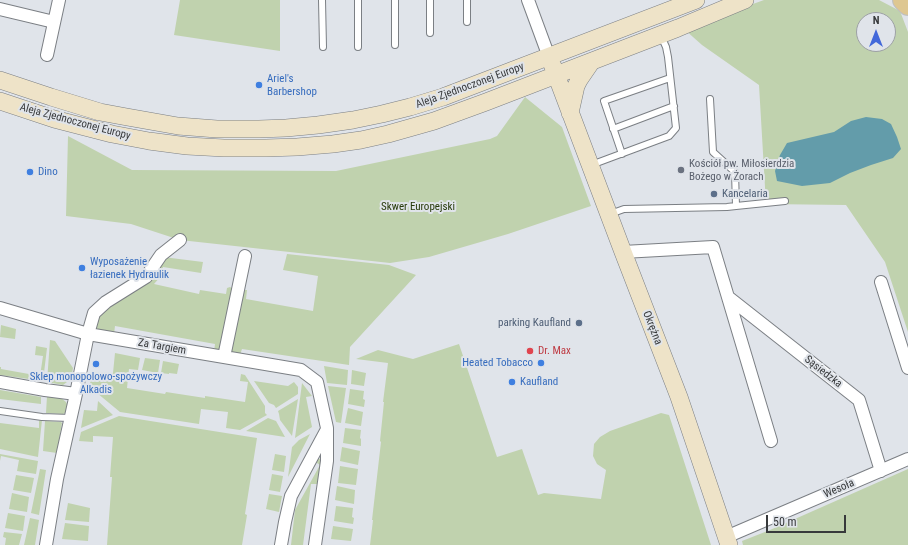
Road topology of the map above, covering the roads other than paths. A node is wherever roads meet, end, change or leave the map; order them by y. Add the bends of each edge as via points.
1 (60, 0) edge
2 (322, 0) edge
3 (358, 0) edge
4 (395, 0) edge
5 (430, 0) edge
6 (467, 0) edge
7 (528, 0) edge
8 (696, 0) edge
9 (745, 0) edge
10 (903, 0) edge
11 (908, 5) edge
12 (0, 9) edge
13 (54, 22) junction
14 (467, 22) dead end
15 (430, 33) dead end
16 (661, 35) junction
17 (395, 46) dead end
18 (323, 47) dead end
19 (358, 47) dead end
20 (47, 54) dead end
21 (549, 57) junction
22 (592, 61) junction
23 (556, 75) junction
24 (3, 78) edge
25 (670, 78) junction
26 (520, 89) junction
27 (710, 100) dead end
28 (2, 102) edge
29 (674, 106) junction
30 (570, 113) junction
31 (613, 129) junction
32 (622, 154) junction
33 (590, 166) junction
34 (785, 202) dead end
35 (736, 206) junction
36 (608, 215) junction
37 (180, 240) dead end
38 (622, 252) junction
39 (245, 256) dead end
40 (881, 282) dead end
41 (728, 297) junction
42 (0, 308) edge
43 (88, 334) junction
44 (224, 357) junction
45 (908, 368) edge
46 (0, 382) edge
47 (76, 394) junction
48 (0, 411) edge
49 (70, 418) junction
50 (327, 428) junction
51 (771, 441) dead end
52 (908, 459) edge
53 (881, 471) junction
54 (727, 541) edge
55 (46, 545) edge
56 (281, 545) edge
57 (315, 545) edge

1 - 13 street
2 - 18 lane
3 - 19 lane
4 - 17 lane
5 - 15 lane
6 - 14 lane
7 - 21 street
8 - 21 main road, Aleja Zjednoczonej Europy
9 - 16 main road, Aleja Zjednoczonej Europy
10 - 11 main road
12 - 13 street
13 - 20 street
16 - 22 main road, Aleja Zjednoczonej Europy
16 - 25 lane via 666,46
21 - 23 main road, Okrężna
21 - 24 main road, Aleja Zjednoczonej Europy via 410,107 353,120 286,128 218,129 127,118 51,97
22 - 23 main road, Aleja Zjednoczonej Europy
22 - 30 main road via 576,86
23 - 26 main road, Aleja Zjednoczonej Europy
23 - 30 main road, Okrężna
25 - 29 lane
25 - 31 lane via 604,101
26 - 28 main road, Aleja Zjednoczonej Europy via 388,134 333,144 266,148 187,146 141,140 54,119
26 - 30 main road, Okrężna via 535,88 550,92
27 - 35 lane via 713,152 735,172
29 - 31 lane
29 - 32 lane via 676,128 669,136
30 - 33 main road, Okrężna
31 - 32 lane
32 - 33 lane
33 - 36 main road, Okrężna
34 - 35 lane
35 - 36 lane via 624,209
36 - 38 main road, Okrężna
37 - 43 street via 161,255 146,277 94,312
38 - 41 street via 714,247
38 - 54 main road, Okrężna via 679,397
39 - 44 street
40 - 45 street
41 - 51 street
41 - 53 street, Sąsiedzka via 859,400
42 - 43 street, Za Targiem
43 - 44 street, Za Targiem
43 - 47 street
44 - 50 street, Za Targiem via 301,370 317,382
46 - 47 street
47 - 49 street
48 - 49 lane
49 - 55 street
50 - 56 street via 290,496
50 - 57 street, Za Targiem via 327,461
52 - 53 street, Wesoła
53 - 54 street, Wesoła

